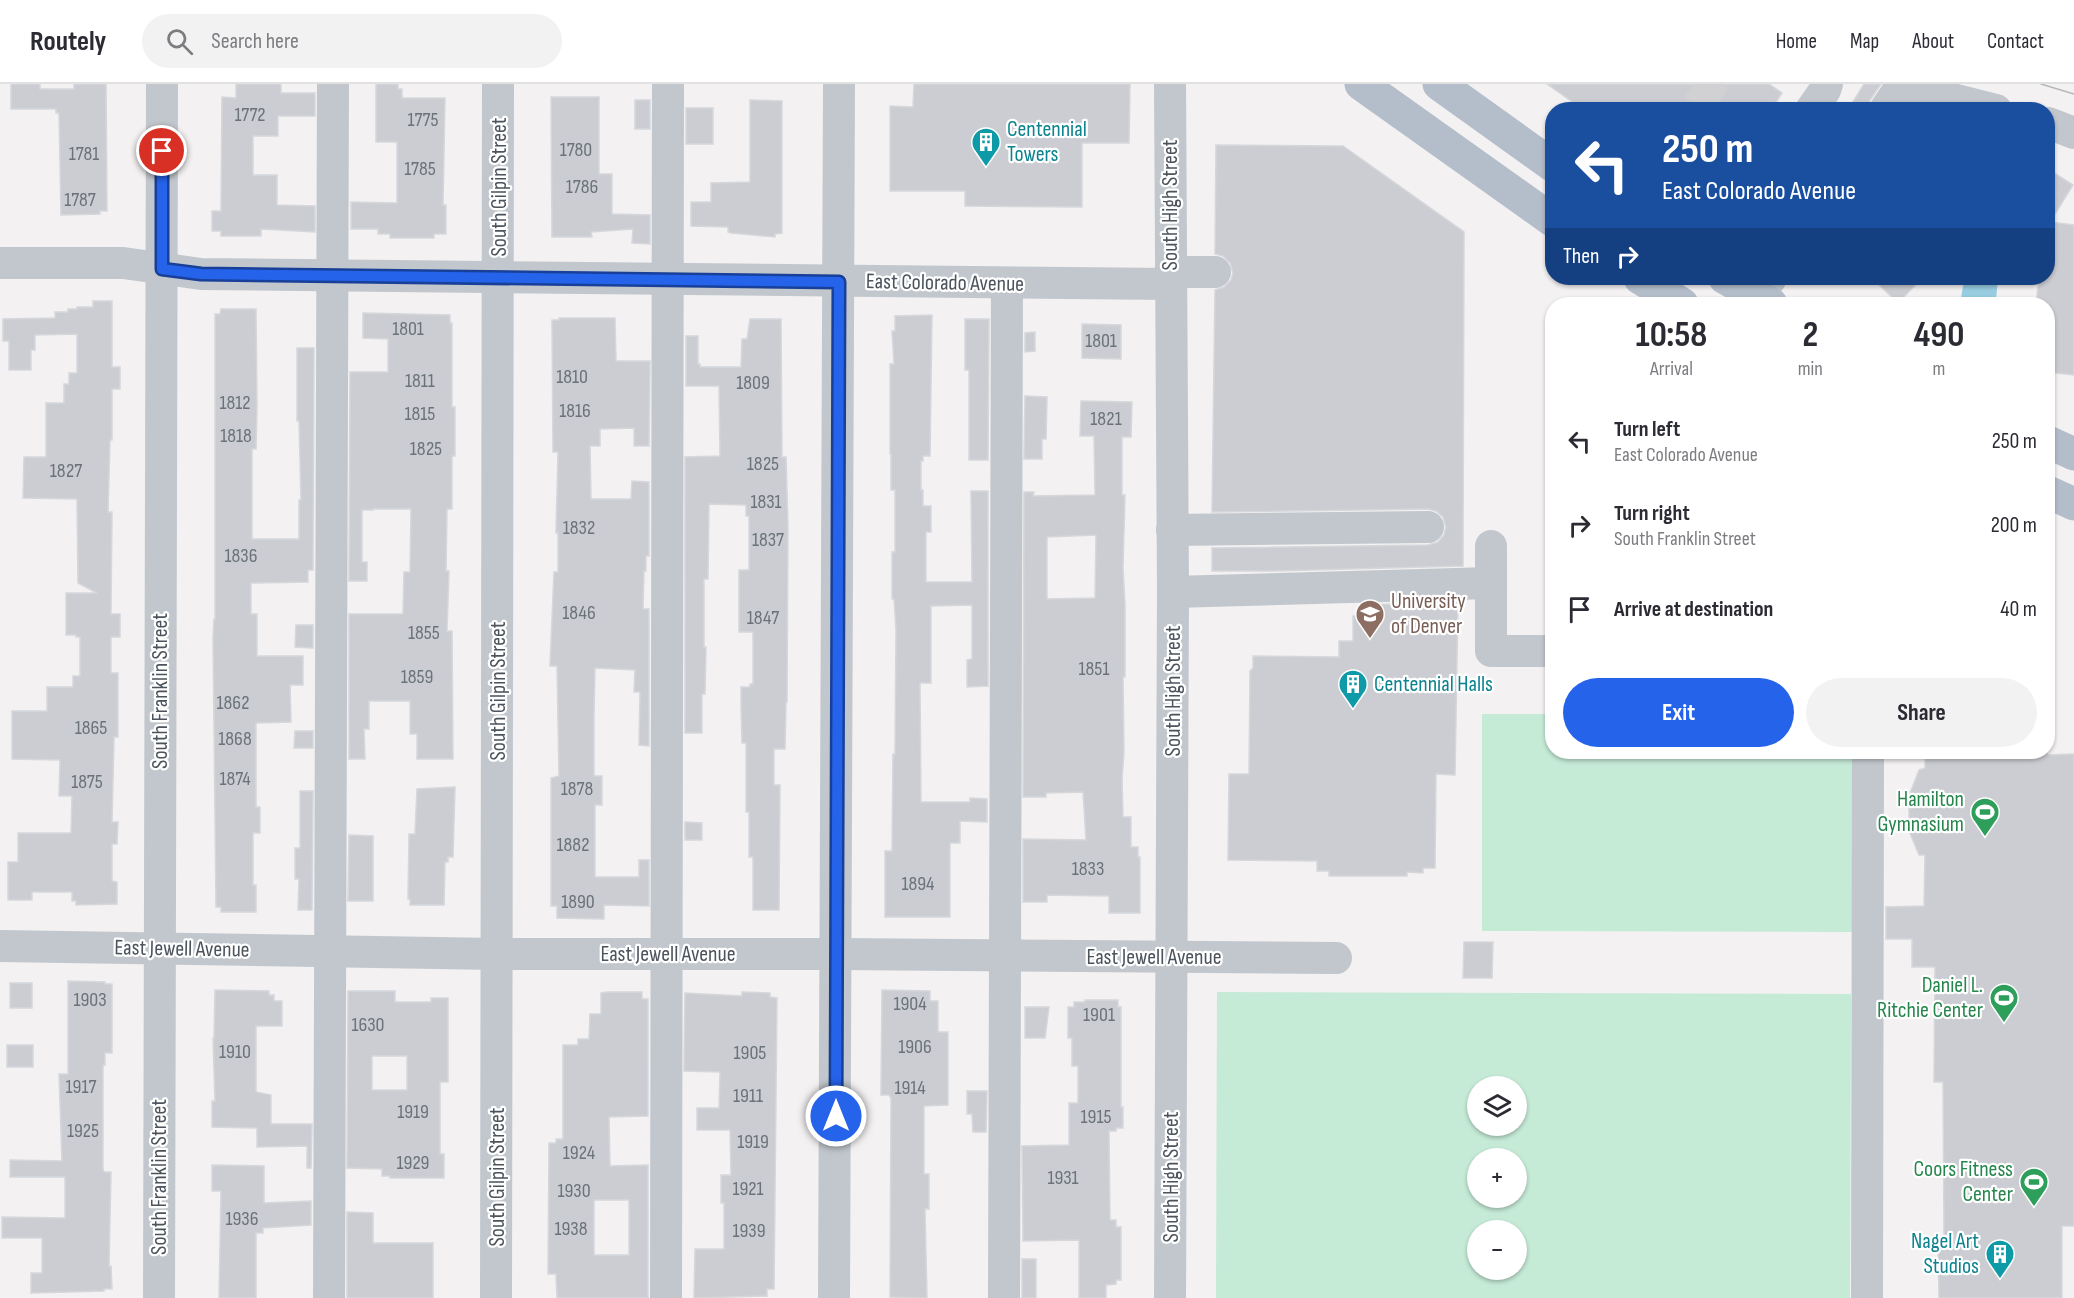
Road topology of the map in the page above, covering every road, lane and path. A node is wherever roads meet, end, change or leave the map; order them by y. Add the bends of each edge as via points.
1 (162, 84) edge
2 (333, 84) edge
3 (498, 84) edge
4 (668, 84) edge
5 (839, 84) edge
6 (1170, 84) edge
7 (1361, 84) edge
8 (1439, 84) edge
9 (1827, 84) edge
10 (1817, 102) edge
11 (1891, 102) edge
12 (1963, 102) edge
13 (2055, 126) edge
14 (2074, 133) edge
15 (1545, 160) edge
16 (1501, 185) junction
17 (1545, 198) edge
18 (1545, 215) edge
19 (0, 263) edge
20 (162, 269) junction
21 (1215, 272) dead end
22 (333, 276) junction
23 (499, 278) junction
24 (1170, 278) junction
25 (668, 279) junction
26 (839, 282) junction
27 (1007, 284) junction
28 (1651, 285) edge
29 (1745, 285) edge
30 (1767, 293) edge
31 (1671, 297) edge
32 (2055, 495) edge
33 (2074, 504) edge
34 (1428, 527) dead end
35 (1172, 530) junction
36 (1491, 546) dead end
37 (1491, 583) junction
38 (1173, 592) junction
39 (1545, 651) edge
40 (1868, 759) edge
41 (0, 946) edge
42 (160, 949) junction
43 (329, 952) junction
44 (497, 954) junction
45 (667, 954) junction
46 (837, 954) junction
47 (1005, 956) junction
48 (1173, 957) junction
49 (1336, 958) dead end
50 (159, 1298) edge
51 (329, 1298) edge
52 (496, 1298) edge
53 (666, 1298) edge
54 (834, 1298) edge
55 (1004, 1298) edge
56 (1170, 1298) edge
57 (1867, 1298) edge

1 - 20 street, South Franklin Street
2 - 22 street
3 - 23 street, South Gilpin Street
4 - 25 street
5 - 26 street
6 - 24 street, South High Street
7 - 16 main road
8 - 15 main road
9 - 10 street
11 - 12 street via 1901,87
13 - 14 street
16 - 17 street
16 - 18 main road
19 - 20 street, East Colorado Avenue via 123,263
20 - 22 street, East Colorado Avenue via 201,274
20 - 42 street, South Franklin Street
21 - 24 street, East Colorado Avenue
22 - 23 street, East Colorado Avenue
22 - 43 street
23 - 25 street, East Colorado Avenue
23 - 44 street, South Gilpin Street
24 - 27 street, East Colorado Avenue
24 - 35 street, South High Street
25 - 26 street, East Colorado Avenue
25 - 45 street
26 - 27 street, East Colorado Avenue
26 - 46 street
27 - 47 street
28 - 31 main road
29 - 30 main road
32 - 33 main road
34 - 35 street
35 - 38 street, South High Street
36 - 37 street
37 - 38 street
37 - 39 street via 1491,651
38 - 48 street, South High Street
40 - 57 street
41 - 42 street, East Jewell Avenue
42 - 43 street, East Jewell Avenue
42 - 50 street, South Franklin Street
43 - 44 street, East Jewell Avenue
43 - 51 street
44 - 45 street, East Jewell Avenue
44 - 52 street, South Gilpin Street
45 - 46 street, East Jewell Avenue
45 - 53 street
46 - 47 street, East Jewell Avenue
46 - 54 street
47 - 48 street, East Jewell Avenue
47 - 55 street
48 - 49 street, East Jewell Avenue
48 - 56 street, South High Street

